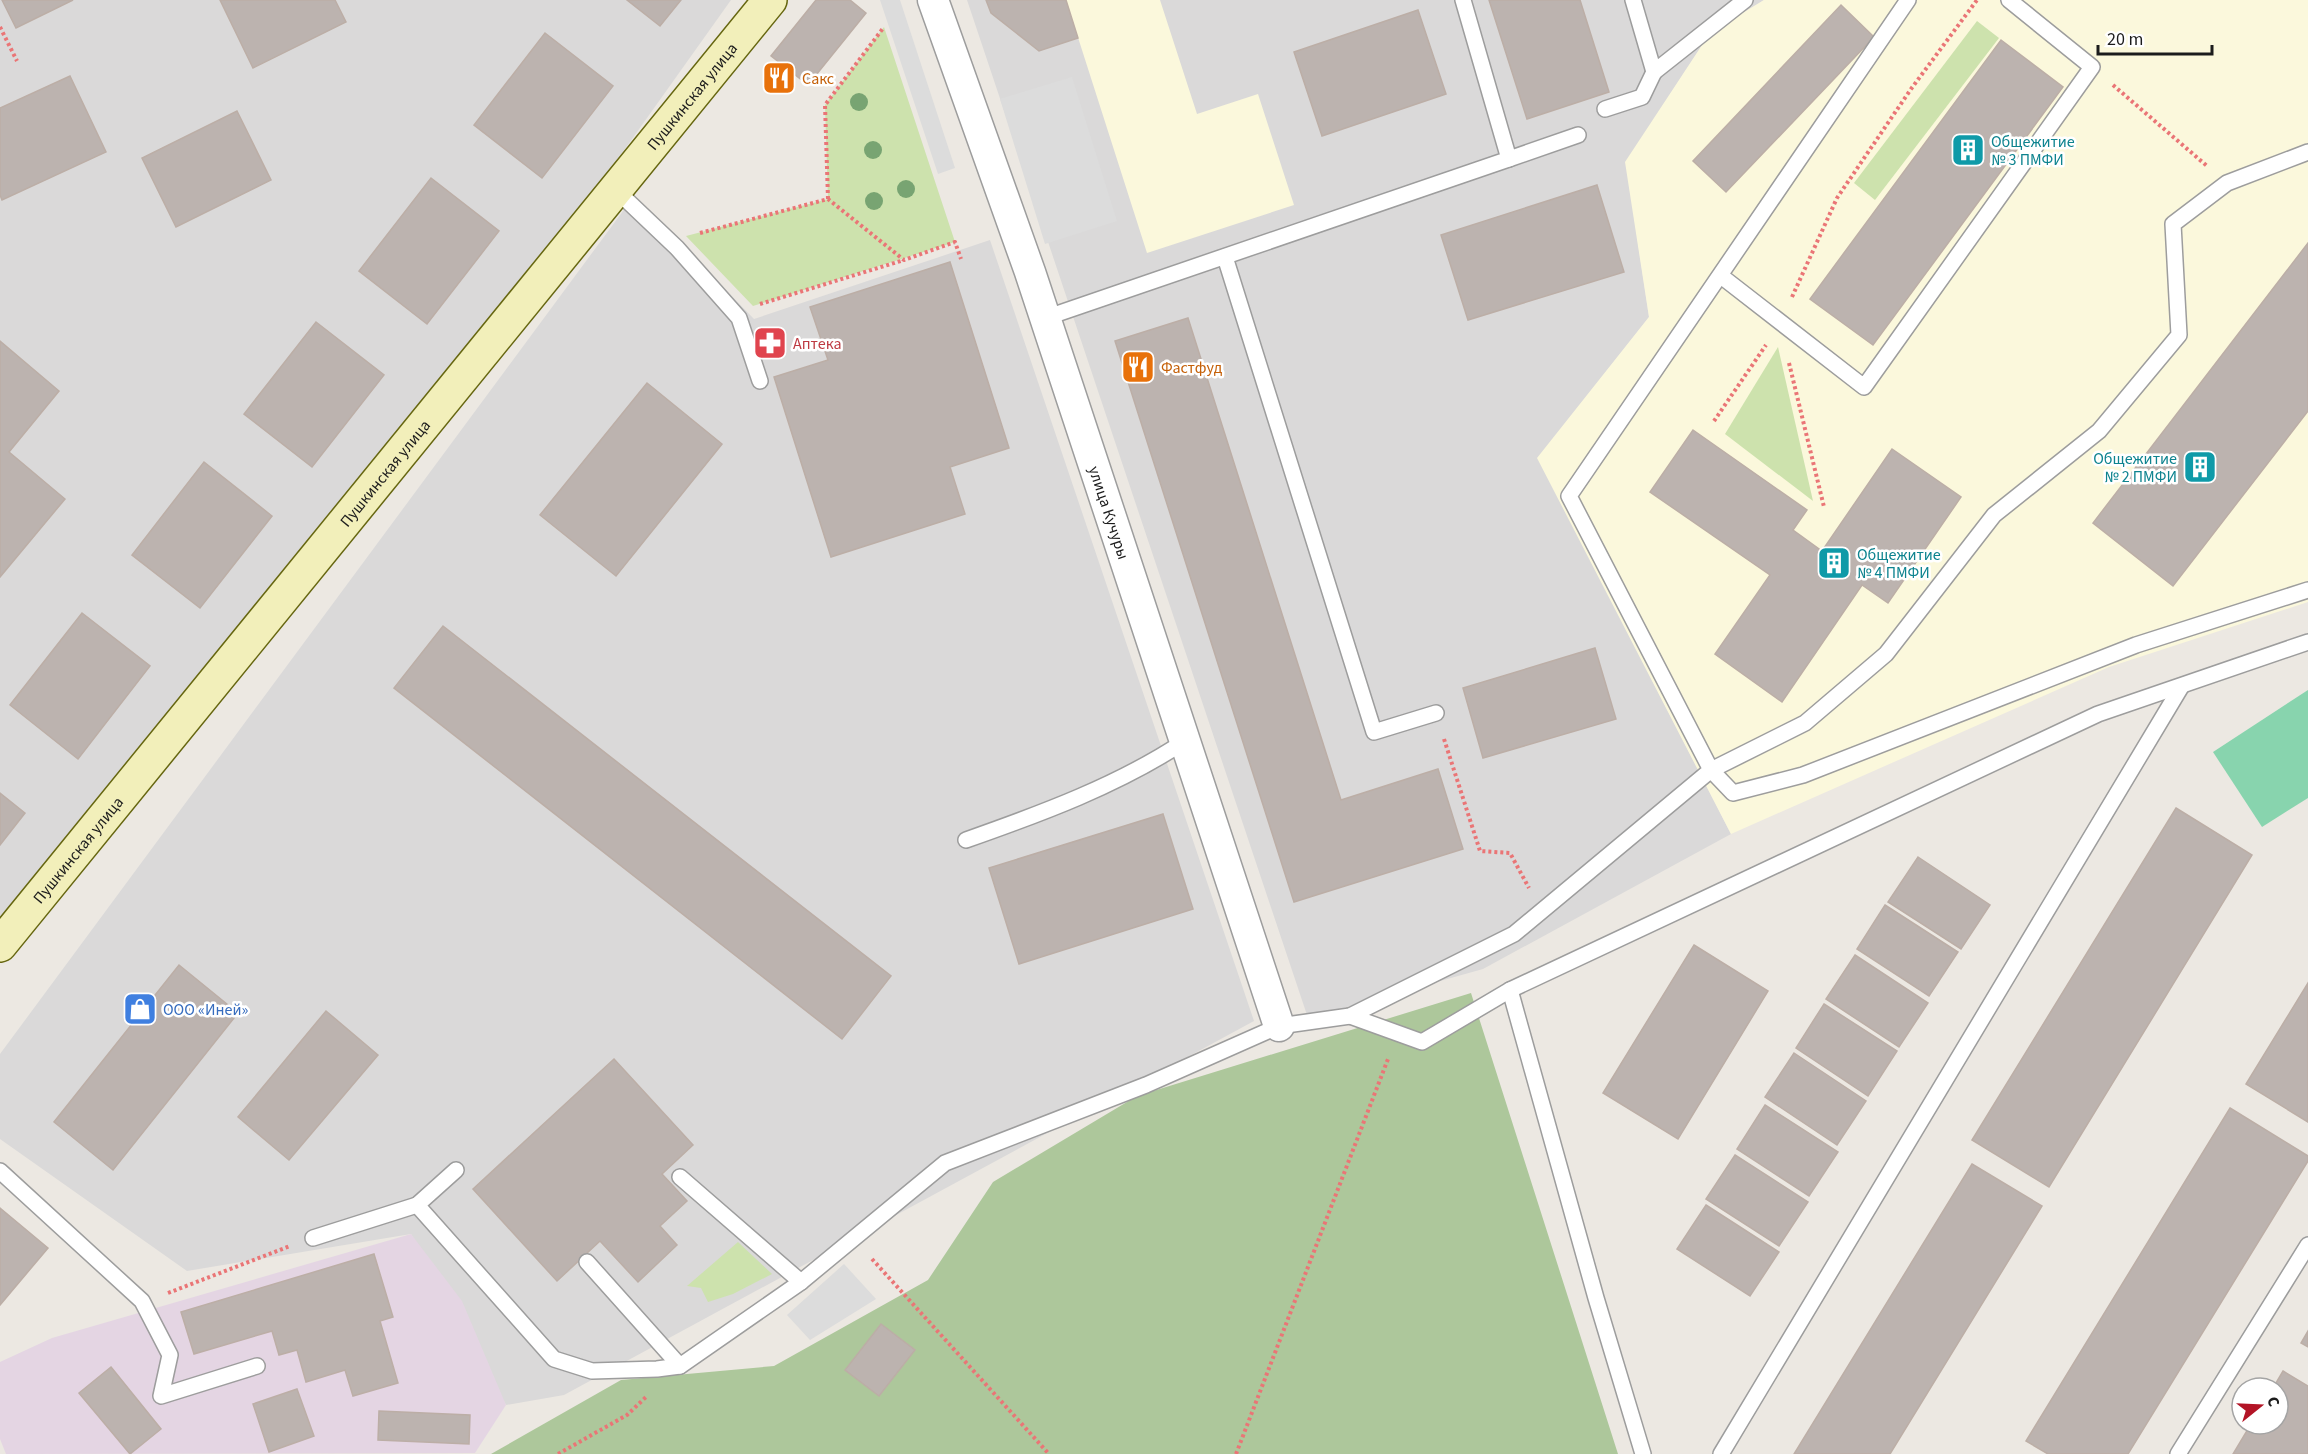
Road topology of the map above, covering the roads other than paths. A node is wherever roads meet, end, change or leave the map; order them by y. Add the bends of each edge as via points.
1 (770, 0) edge
2 (933, 0) edge
3 (1463, 0) edge
4 (1633, 0) edge
5 (1745, 0) edge
6 (1908, 0) edge
7 (2009, 0) edge
8 (1654, 72) junction
9 (1605, 109) dead end
10 (1578, 135) dead end
11 (2308, 152) edge
12 (1509, 159) junction
13 (616, 190) junction
14 (1225, 257) junction
15 (1721, 276) junction
16 (1045, 318) junction
17 (760, 381) dead end
18 (2308, 590) edge
19 (2308, 642) edge
20 (2181, 687) junction
21 (1436, 713) road end
22 (1185, 741) junction
23 (1711, 770) junction
24 (966, 840) dead end
25 (0, 945) edge
26 (1510, 990) junction
27 (1350, 1016) junction
28 (1279, 1026) junction
29 (456, 1170) dead end
30 (0, 1171) edge
31 (680, 1177) dead end
32 (417, 1205) junction
33 (313, 1238) road end
34 (2308, 1245) edge
35 (587, 1262) dead end
36 (801, 1282) junction
37 (680, 1365) junction
38 (257, 1366) dead end
39 (1643, 1454) edge
40 (1720, 1454) edge
41 (2178, 1454) edge

1 - 13 street, Пушкинская улица
2 - 16 street, улица Кучуры
3 - 12 lane
4 - 8 lane
5 - 8 lane
6 - 15 lane
7 - 15 lane via 2092,67 1864,387
8 - 9 lane via 1642,97
10 - 12 lane
11 - 23 lane via 2227,183 2173,224 2179,335 2099,431 1994,515 1886,654 1805,723
12 - 14 lane
13 - 17 lane via 677,248 739,318
13 - 25 street, Пушкинская улица
14 - 16 lane
14 - 21 lane via 1374,732
15 - 23 lane via 1569,496
16 - 22 street, улица Кучуры
18 - 23 lane via 2136,645 1803,775 1733,794
19 - 20 lane
20 - 26 lane via 2098,714
20 - 40 lane
22 - 24 lane via 1153,762 1019,822
22 - 28 street, улица Кучуры
23 - 27 lane via 1514,934
26 - 27 lane via 1422,1042
26 - 39 lane
27 - 28 lane
28 - 36 lane via 1146,1085 945,1163
29 - 32 lane
30 - 38 lane via 142,1301 170,1355 161,1396
31 - 36 lane
32 - 33 lane
32 - 37 lane via 554,1359 592,1371 657,1370
34 - 41 lane
35 - 37 lane
36 - 37 lane

